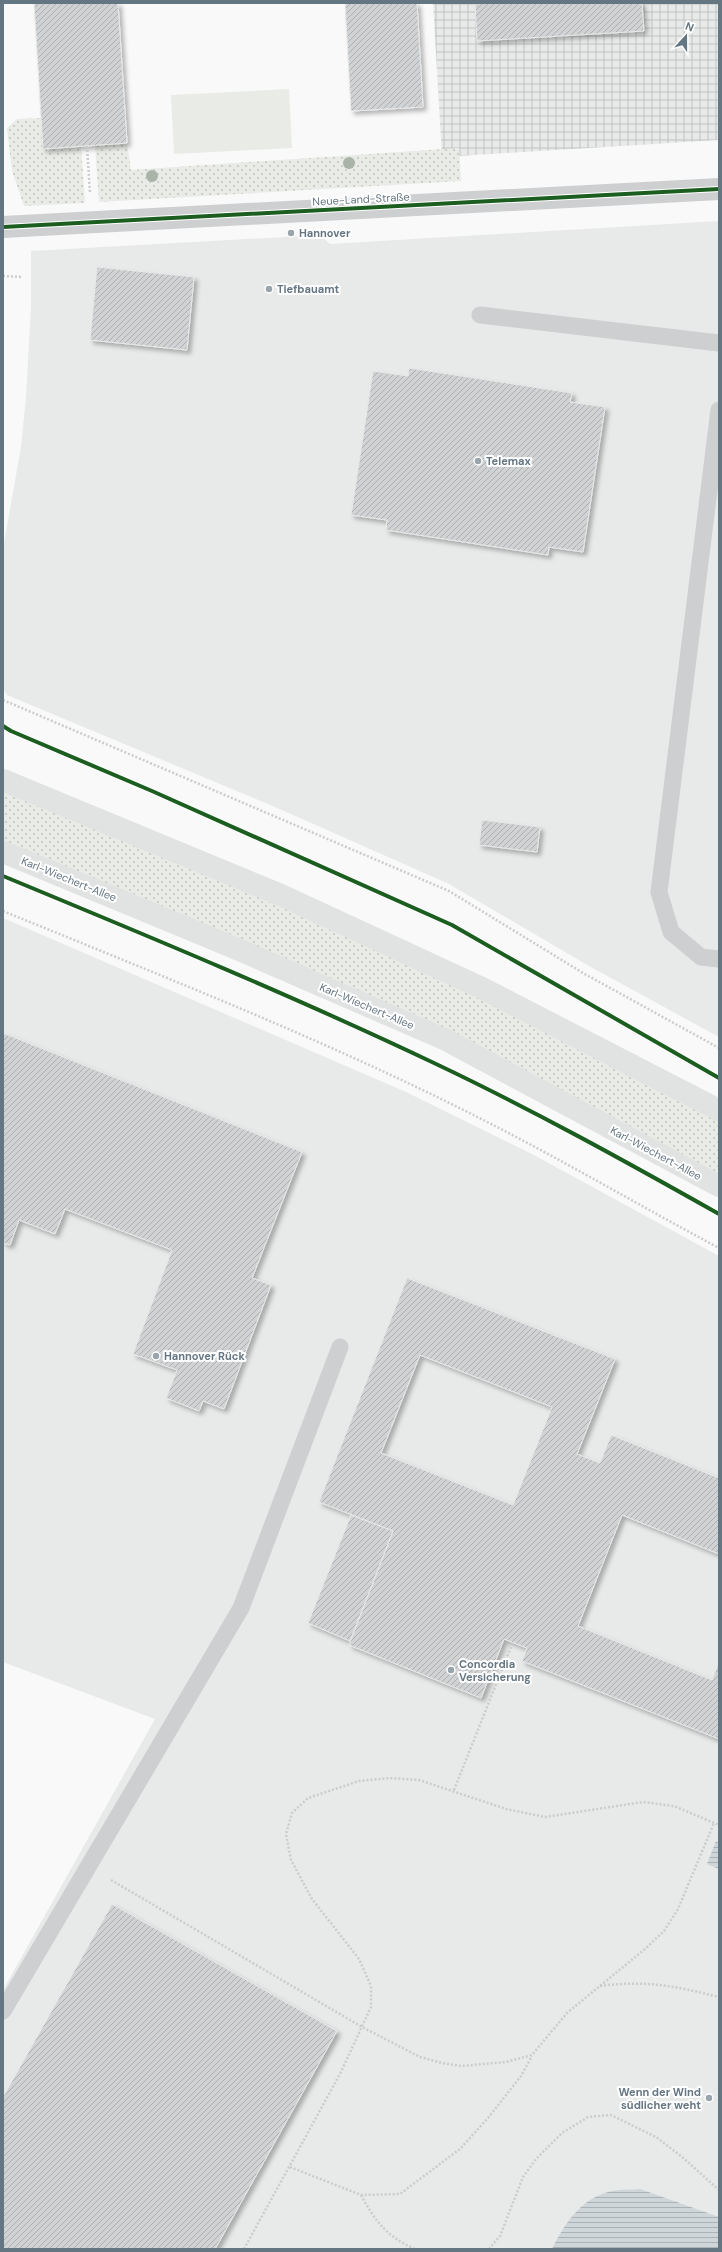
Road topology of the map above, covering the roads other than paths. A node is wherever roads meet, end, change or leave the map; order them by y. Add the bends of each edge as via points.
1 (719, 189) edge
2 (3, 227) edge
3 (480, 315) dead end
4 (719, 343) edge
5 (719, 410) edge
6 (3, 780) edge
7 (3, 852) edge
8 (719, 959) edge
9 (719, 1110) edge
10 (719, 1186) edge
11 (340, 1347) dead end
12 (3, 2011) edge

1 - 2 street, Neue-Land-Straße
3 - 4 lane
5 - 8 lane via 659,892 671,932 702,957
6 - 9 main road via 281,895 482,988
7 - 10 main road, Karl-Wiechert-Allee via 230,946 446,1040
11 - 12 lane via 241,1608

